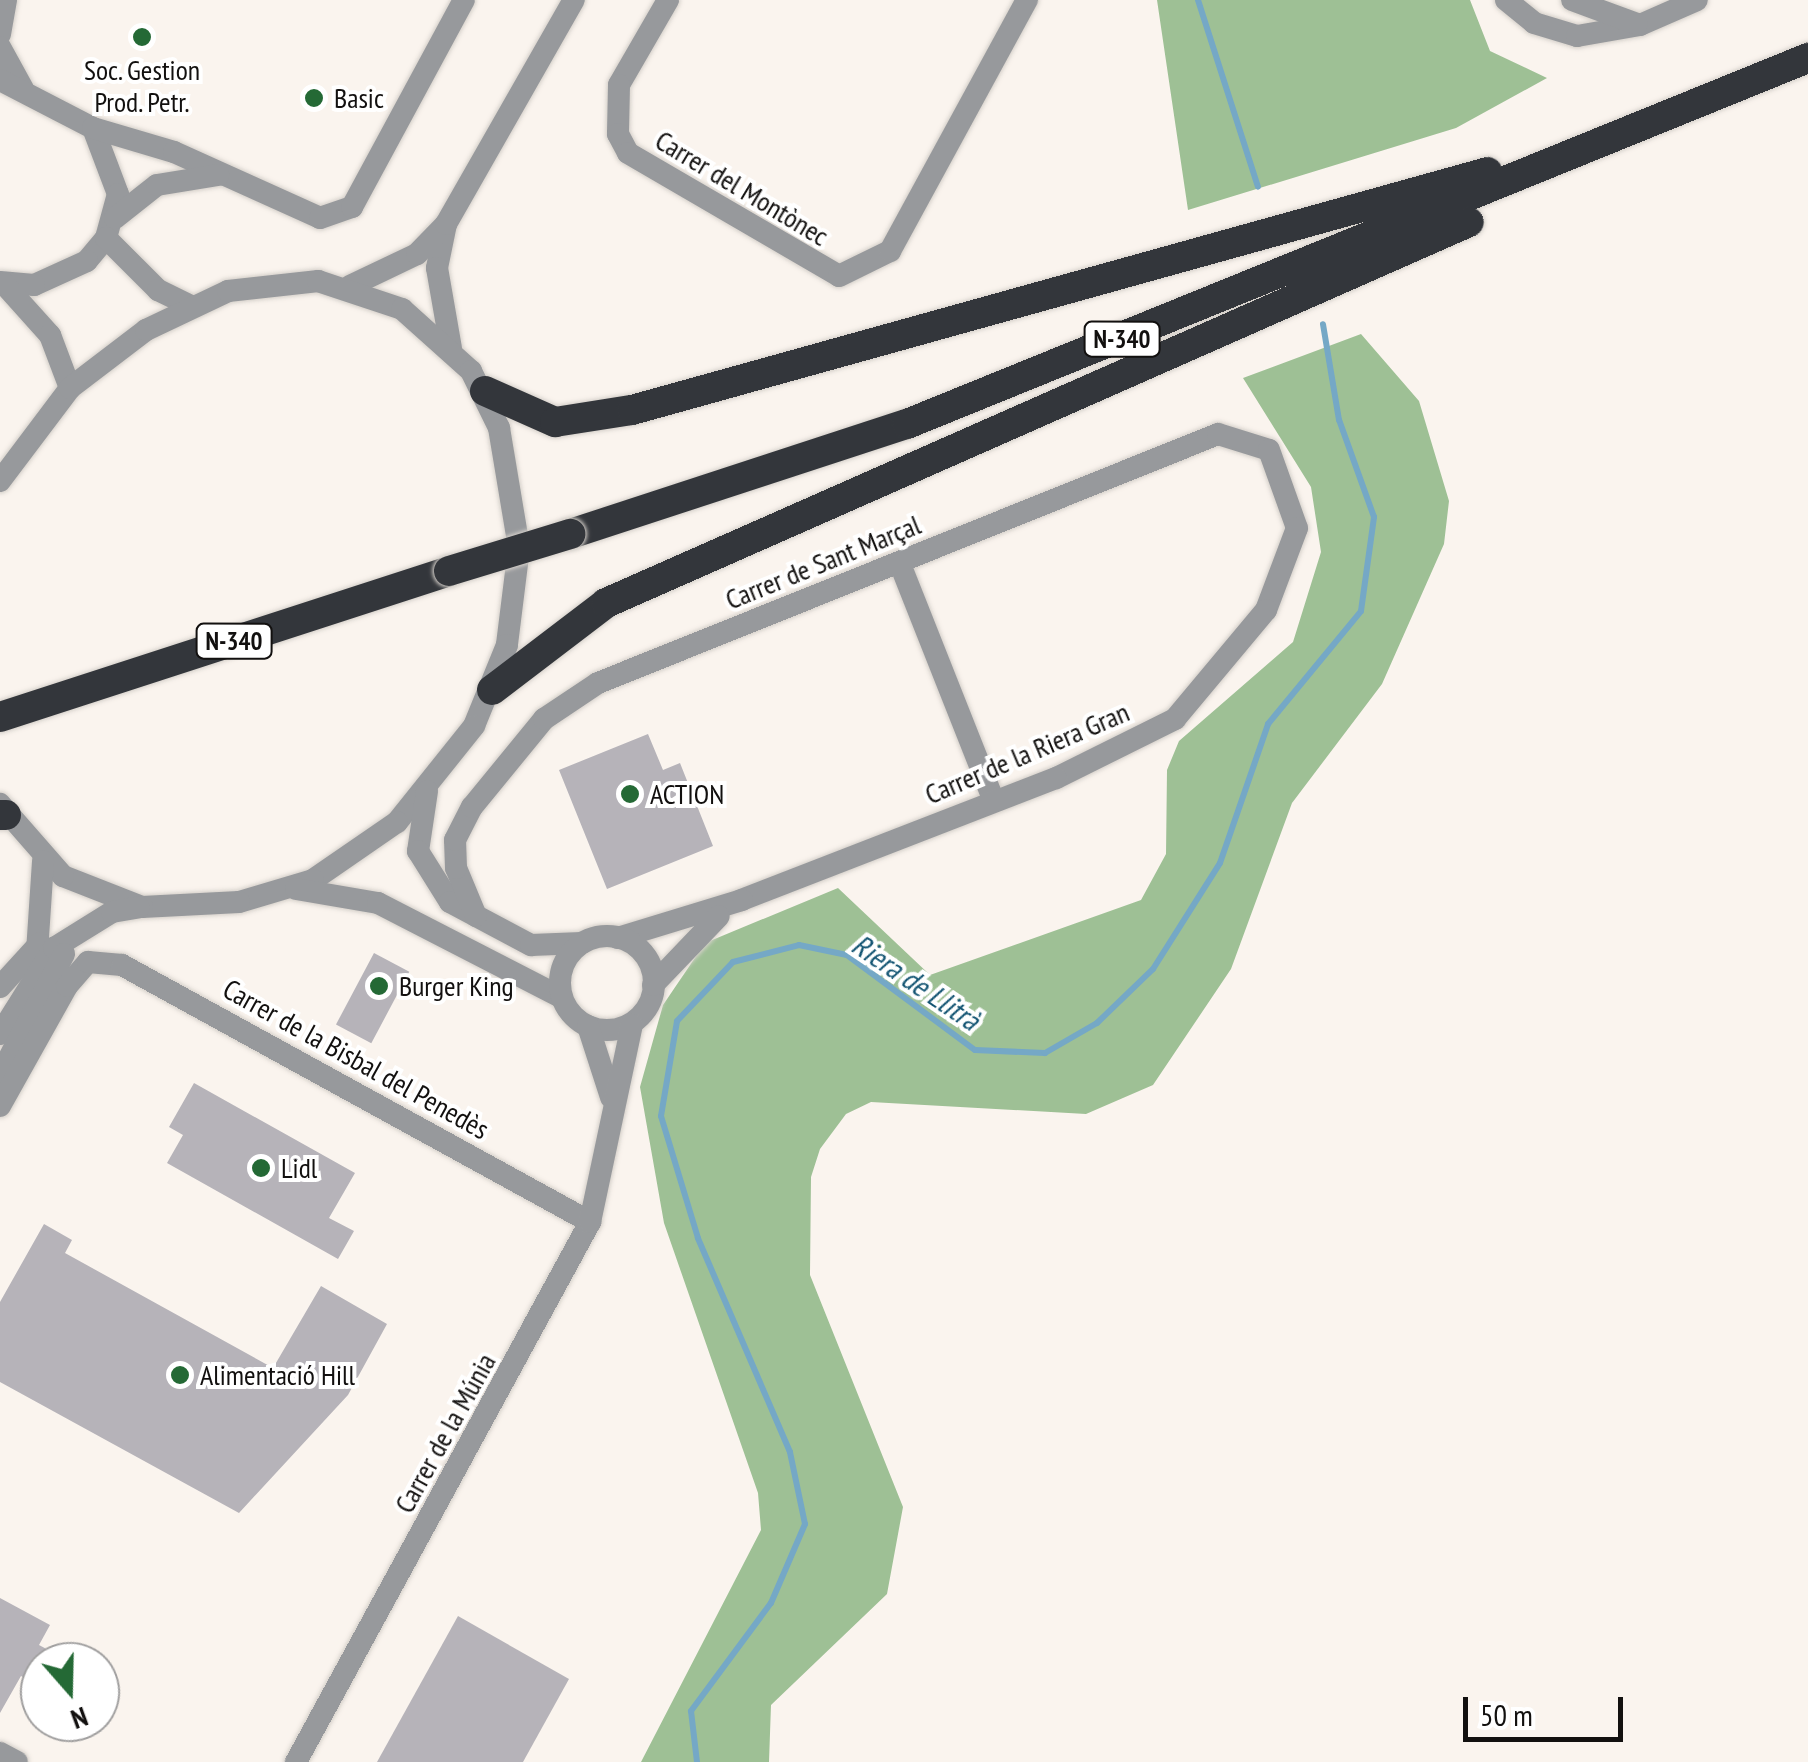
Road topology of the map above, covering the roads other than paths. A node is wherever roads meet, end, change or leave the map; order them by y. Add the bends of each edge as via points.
1 (2, 0) edge
2 (464, 0) edge
3 (574, 0) edge
4 (668, 0) edge
5 (1027, 0) edge
6 (1506, 0) edge
7 (1572, 0) edge
8 (1698, 0) edge
9 (1640, 25) junction
10 (0, 34) edge
11 (0, 47) edge
12 (1808, 58) edge
13 (0, 80) edge
14 (25, 91) junction
15 (0, 102) edge
16 (49, 102) junction
17 (1666, 122) junction
18 (93, 128) junction
19 (226, 175) junction
20 (446, 224) junction
21 (110, 228) junction
22 (2, 283) edge
23 (350, 286) junction
24 (189, 305) junction
25 (451, 350) junction
26 (70, 388) junction
27 (485, 390) junction
28 (0, 481) edge
29 (1297, 528) joint
30 (900, 564) junction
31 (492, 690) junction
32 (10, 714) edge
33 (428, 791) junction
34 (994, 801) junction
35 (2, 811) edge
36 (43, 861) junction
37 (293, 888) junction
38 (742, 900) junction
39 (142, 907) junction
40 (476, 916) junction
41 (79, 929) junction
42 (618, 938) junction
43 (42, 941) junction
44 (582, 943) junction
45 (34, 972) junction
46 (653, 986) junction
47 (0, 987) edge
48 (561, 997) junction
49 (632, 1024) junction
50 (588, 1026) junction
51 (0, 1034) edge
52 (0, 1075) edge
53 (0, 1106) edge
54 (614, 1121) junction
55 (590, 1222) junction
56 (0, 1753) edge
57 (17, 1762) edge
58 (296, 1762) edge

1 - 10 street
2 - 19 street via 352,206 320,218
3 - 20 street
4 - 5 street, Carrer del Montònec via 619,85 618,134 648,169 811,267 839,276 890,251
6 - 9 street via 1534,23 1577,36
7 - 9 street
8 - 9 street
11 - 14 street
12 - 17 highway, N-340
13 - 14 street
14 - 16 street
15 - 16 street
16 - 18 street
17 - 27 highway via 1608,122 1467,180 632,410 556,422
17 - 31 highway via 1626,156 606,603
17 - 32 highway, N-340, bridge via 908,424
18 - 19 street
18 - 21 street via 116,170
19 - 21 street via 157,185
20 - 23 street via 417,254
20 - 25 street via 437,268
21 - 22 street via 62,278
21 - 24 street via 158,290
22 - 26 street via 50,335
23 - 24 street via 270,282
23 - 25 street via 402,309
24 - 26 street
25 - 27 street
26 - 28 street
27 - 31 street via 508,461 518,548 518,600
29 - 30 street, Carrer de Sant Marçal via 1269,450 1218,434
29 - 34 street, Carrer de la Riera Gran via 1266,610 1176,719
30 - 34 street
30 - 40 street, Carrer de Sant Marçal via 598,683 544,719 455,840 462,894
31 - 33 street
33 - 37 street via 348,860
33 - 40 street via 418,850 426,872
34 - 38 street, Carrer de la Riera Gran
35 - 36 street
36 - 39 street
36 - 43 street
37 - 39 street via 192,909
37 - 48 street via 378,903
38 - 42 street, Carrer de la Riera Gran
38 - 46 street, Carrer de la Riera Gran via 708,923
39 - 41 street
40 - 44 street via 531,945
41 - 45 street
41 - 52 street
42 - 44 street
42 - 46 street via 648,959
43 - 45 street
43 - 47 street
44 - 48 street via 560,973
45 - 51 street
46 - 49 street
48 - 50 street
49 - 50 street
49 - 54 street, Carrer de la Múnia
50 - 54 street, Carrer de la Múnia
53 - 55 street, Carrer de la Bisbal del Penedès via 88,962 122,965
54 - 55 street, Carrer de la Múnia
55 - 58 street, Carrer de la Múnia
56 - 57 street

